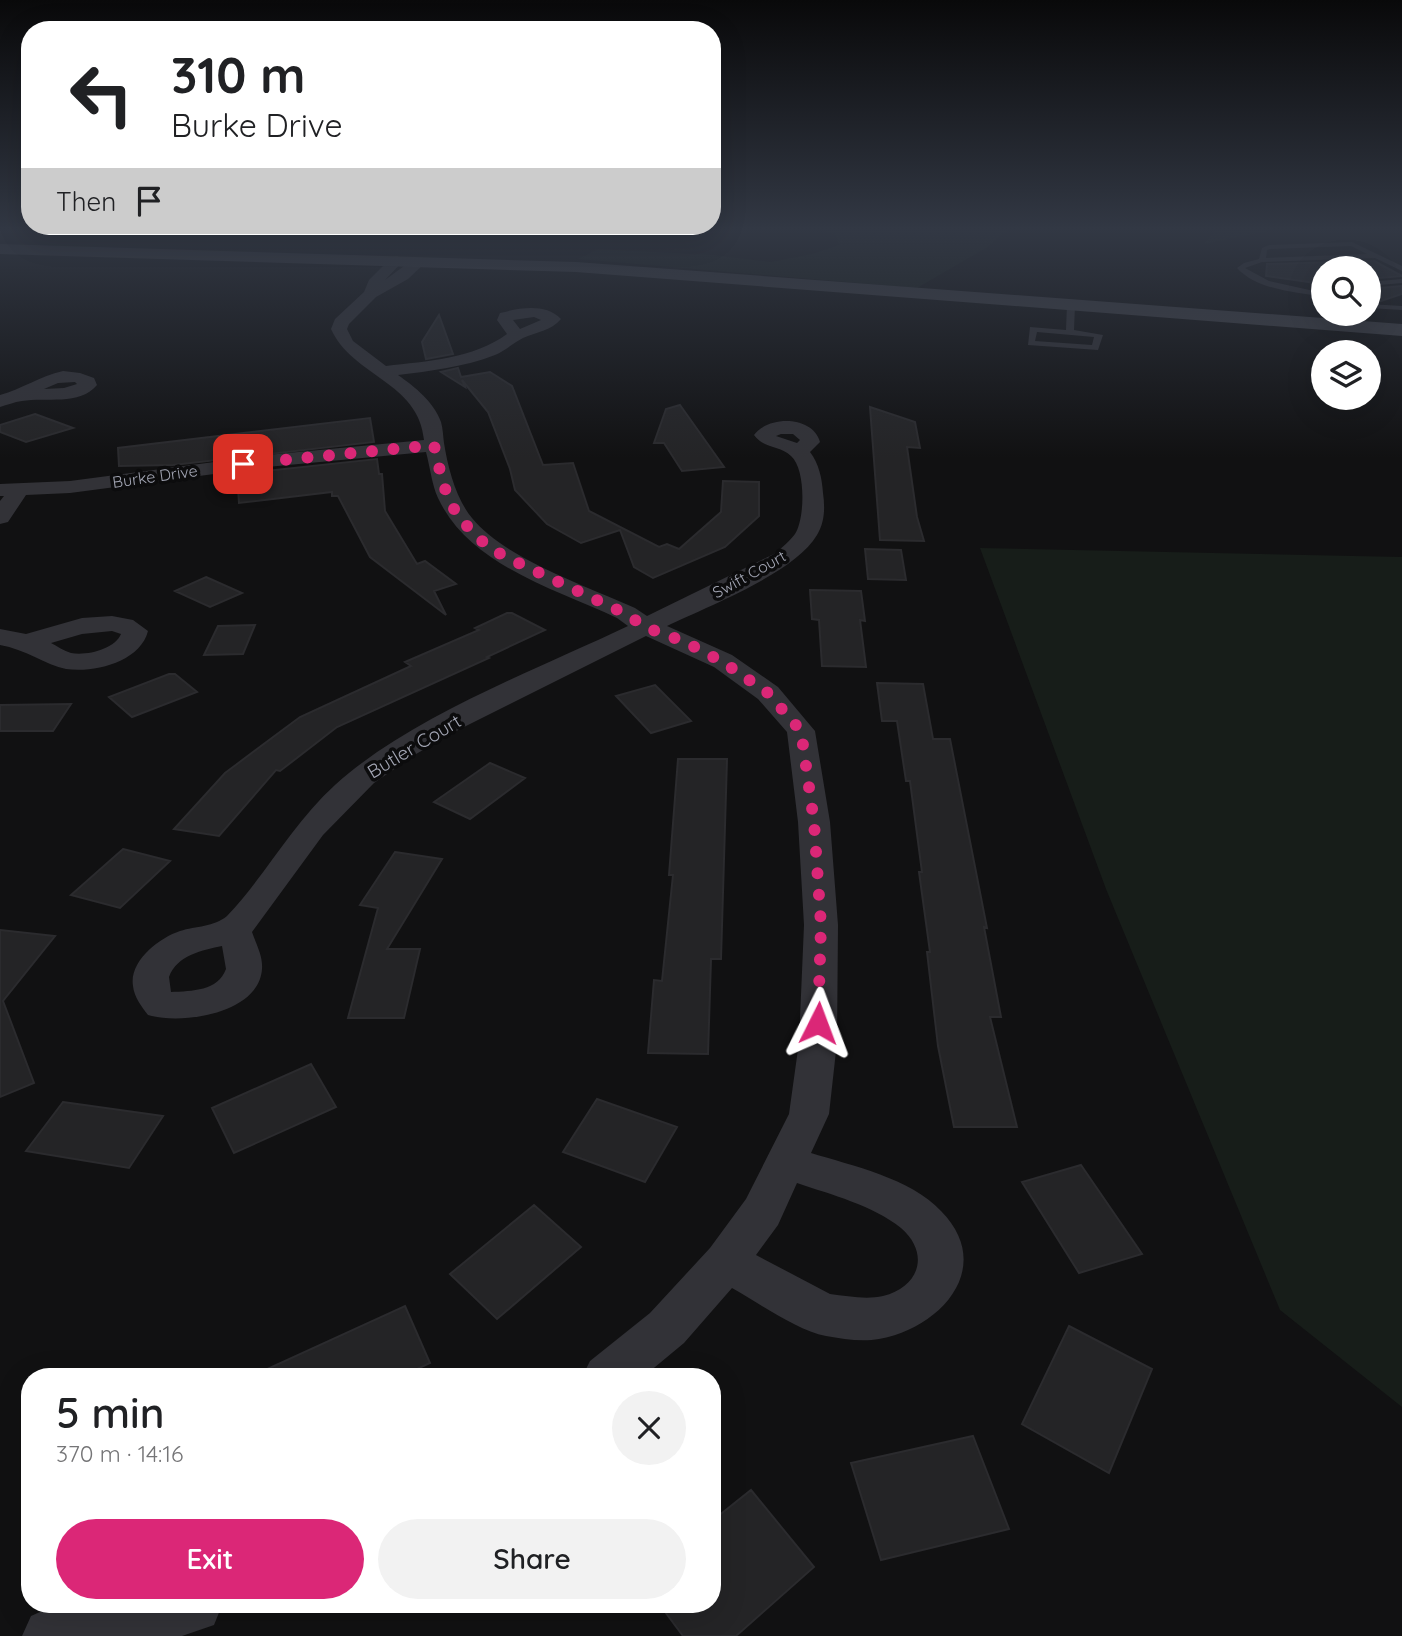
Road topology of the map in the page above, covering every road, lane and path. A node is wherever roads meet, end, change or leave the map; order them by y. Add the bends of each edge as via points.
1 (357, 305) edge
2 (1071, 305) edge
3 (1078, 305) edge
4 (1381, 307) edge
5 (1402, 308) edge
6 (1311, 318) edge
7 (1379, 326) edge
8 (1402, 330) edge
9 (1070, 331) junction
10 (516, 335) dead end
11 (382, 372) junction
12 (23, 395) dead end
13 (0, 401) edge
14 (434, 445) junction
15 (799, 452) dead end
16 (9, 490) edge
17 (0, 517) edge
18 (647, 628) junction
19 (0, 637) edge
20 (27, 642) dead end
21 (233, 930) dead end
22 (785, 1162) junction
23 (726, 1262) junction
24 (618, 1368) edge
25 (161, 1613) edge
26 (51, 1636) edge

1 - 11 street via 339,329 346,344
2 - 9 lane
3 - 6 street
4 - 5 lane
7 - 8 street
9 - 9 lane via 1033,329 1031,343 1095,348 1099,335
10 - 11 street via 498,347 461,359
11 - 14 street via 420,403 432,423
12 - 13 street
14 - 16 street, Burke Drive via 267,461 69,488
14 - 18 street via 455,511 488,547 614,607
15 - 18 street, Swift Court via 813,490 811,527 800,544 784,558
16 - 17 street
18 - 21 street, Butler Court via 441,727 389,758 343,794
18 - 22 street via 683,641 747,677 786,711 801,731 814,822 821,925 820,1004 809,1114
19 - 20 street
22 - 23 street via 762,1212
22 - 23 street via 885,1198 927,1224 941,1245 942,1270 931,1292 908,1309 885,1317 840,1317 823,1314
23 - 24 street via 667,1328
25 - 26 street

